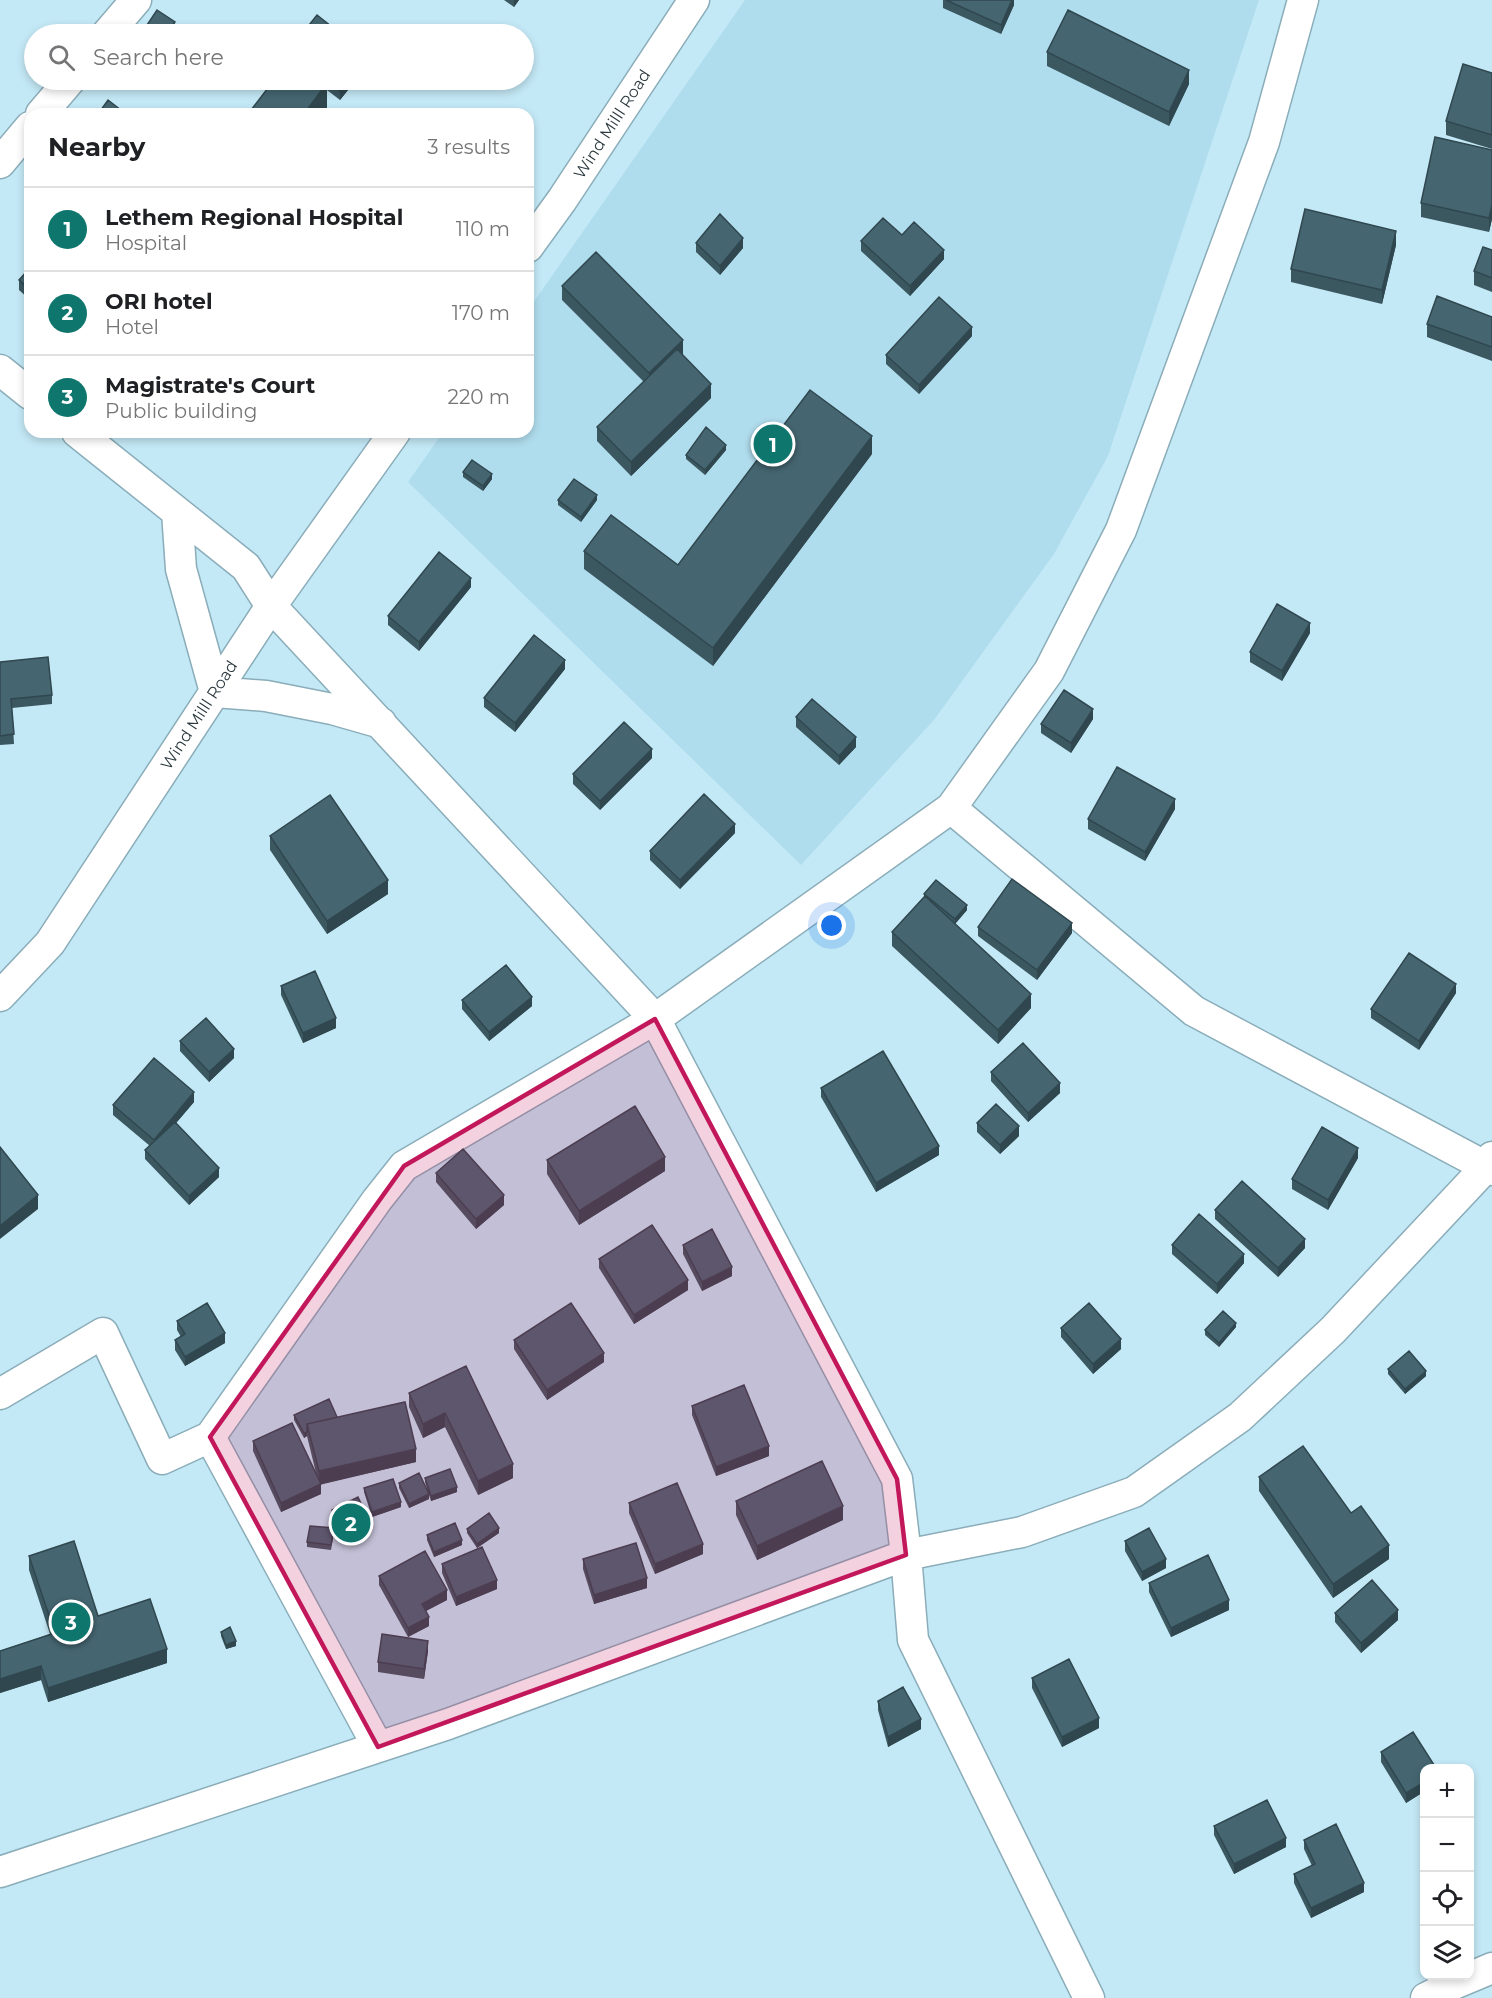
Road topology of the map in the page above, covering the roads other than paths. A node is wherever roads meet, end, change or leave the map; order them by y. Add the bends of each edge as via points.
1 (136, 0) edge
2 (694, 0) edge
3 (1303, 0) edge
4 (116, 24) edge
5 (61, 90) edge
6 (46, 108) edge
7 (24, 134) edge
8 (0, 163) edge
9 (534, 239) edge
10 (0, 370) edge
11 (24, 389) edge
12 (84, 438) edge
13 (391, 438) edge
14 (177, 512) junction
15 (271, 606) junction
16 (214, 692) junction
17 (381, 723) junction
18 (951, 808) junction
19 (0, 996) edge
20 (655, 1019) junction
21 (1490, 1165) edge
22 (0, 1394) edge
23 (210, 1437) junction
24 (906, 1555) junction
25 (378, 1747) junction
26 (0, 1872) edge
27 (1492, 1968) edge
28 (1089, 1998) edge
29 (1426, 1998) edge

1 - 4 street
2 - 9 street, Wind Milll Road
3 - 18 street via 1264,142 1121,530 1048,670
5 - 6 street
7 - 8 street
10 - 11 street
12 - 14 street
13 - 15 street, Wind Milll Road
14 - 15 street via 246,567
14 - 16 street via 182,569
15 - 16 street, Wind Milll Road
15 - 17 street
16 - 17 street via 266,696
16 - 19 street, Wind Milll Road via 50,943
17 - 20 street
18 - 20 street
18 - 21 street via 1194,1011
20 - 23 street via 404,1166
20 - 24 street via 897,1479
21 - 24 street via 1325,1338 1240,1417 1134,1492 1022,1532
22 - 23 street via 103,1333 162,1459
23 - 25 street
24 - 25 street
24 - 28 street via 913,1640
25 - 26 street
27 - 29 street

